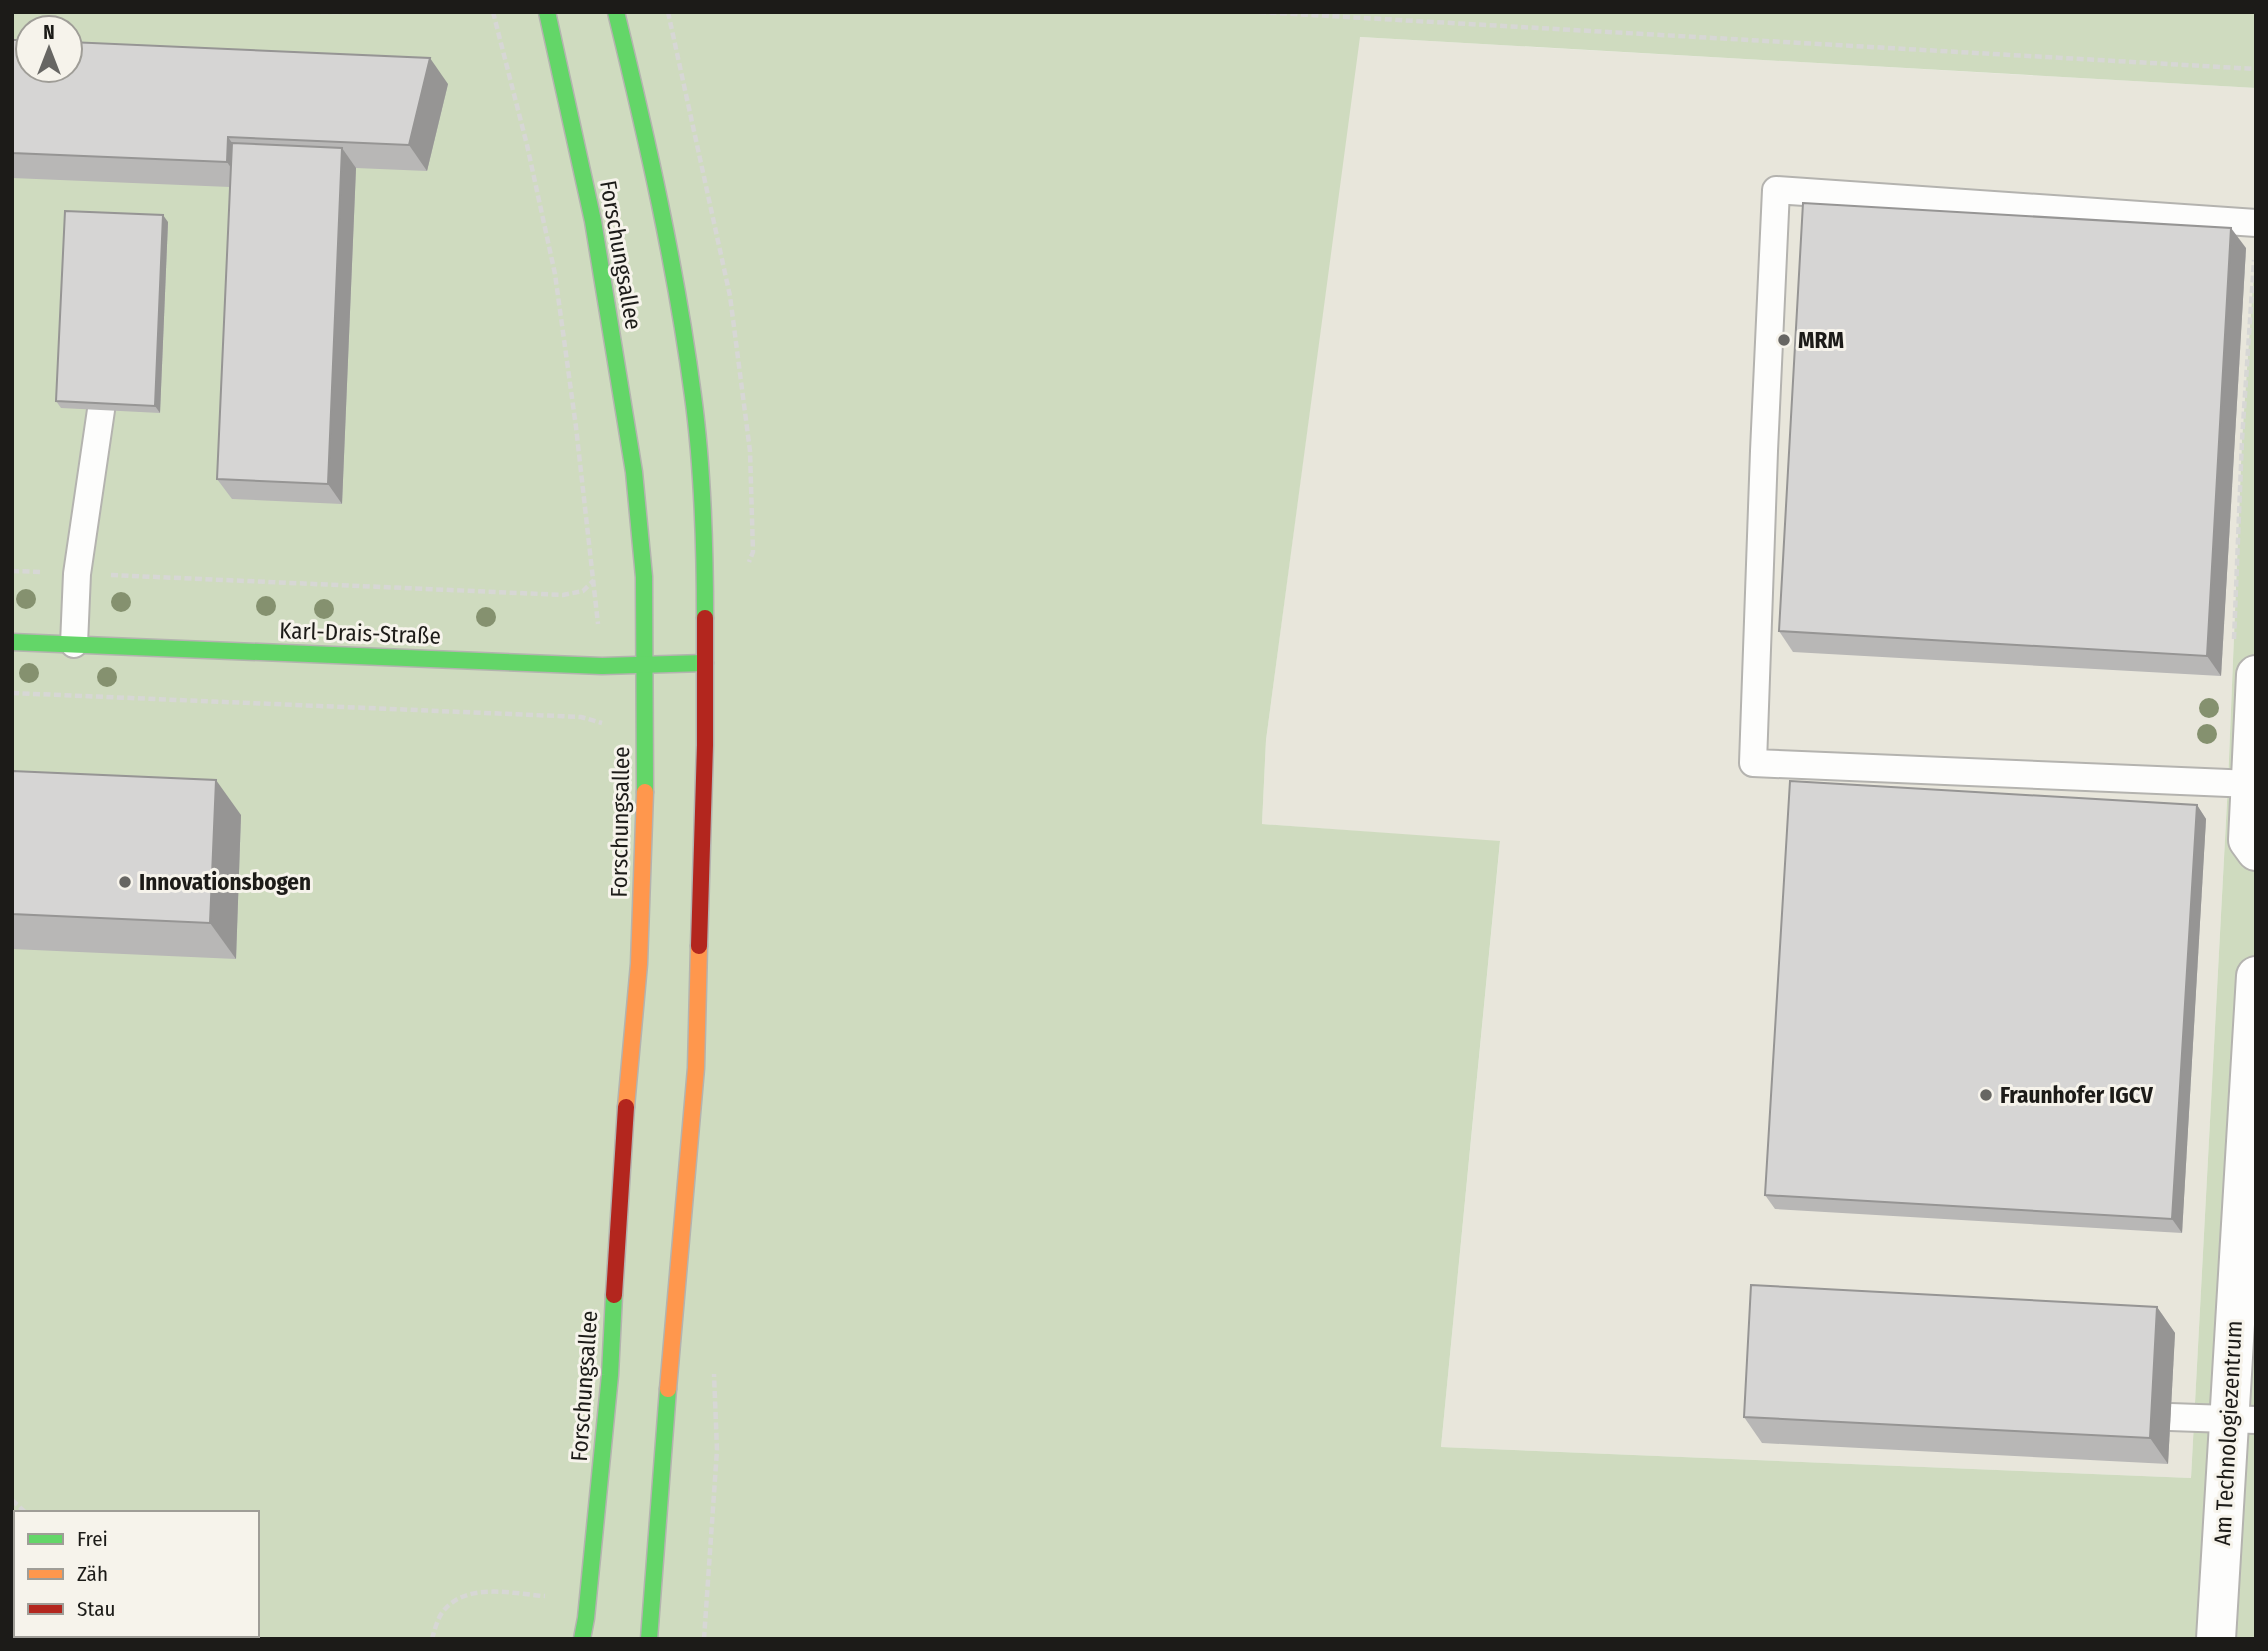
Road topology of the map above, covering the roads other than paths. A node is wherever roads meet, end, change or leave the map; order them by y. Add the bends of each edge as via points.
1 (547, 12) edge
2 (616, 12) edge
3 (2256, 223) edge
4 (101, 410) edge
5 (12, 642) edge
6 (74, 644) junction
7 (2245, 660) edge
8 (705, 663) junction
9 (646, 664) junction
10 (2252, 784) junction
11 (2256, 851) edge
12 (2256, 976) edge
13 (2252, 1100) edge
14 (2170, 1417) dead end
15 (2242, 1420) edge
16 (582, 1639) edge
17 (649, 1639) edge
18 (2216, 1639) edge

1 - 9 street, Forschungsallee via 593,221 632,458 644,576
2 - 8 street, Forschungsallee via 667,240 693,397 703,512
3 - 10 lane via 1776,190 1753,763
4 - 6 lane via 77,573
5 - 6 street, Karl-Drais-Straße
6 - 9 street, Karl-Drais-Straße via 602,666
7 - 10 street
8 - 9 street, Karl-Drais-Straße
8 - 17 street, Forschungsallee via 696,1068
9 - 16 street, Forschungsallee via 639,964 623,1136 610,1375
10 - 11 street via 2248,840
12 - 13 street, Am Technologiezentrum
13 - 15 street, Am Technologiezentrum
14 - 15 lane
15 - 18 street, Am Technologiezentrum

